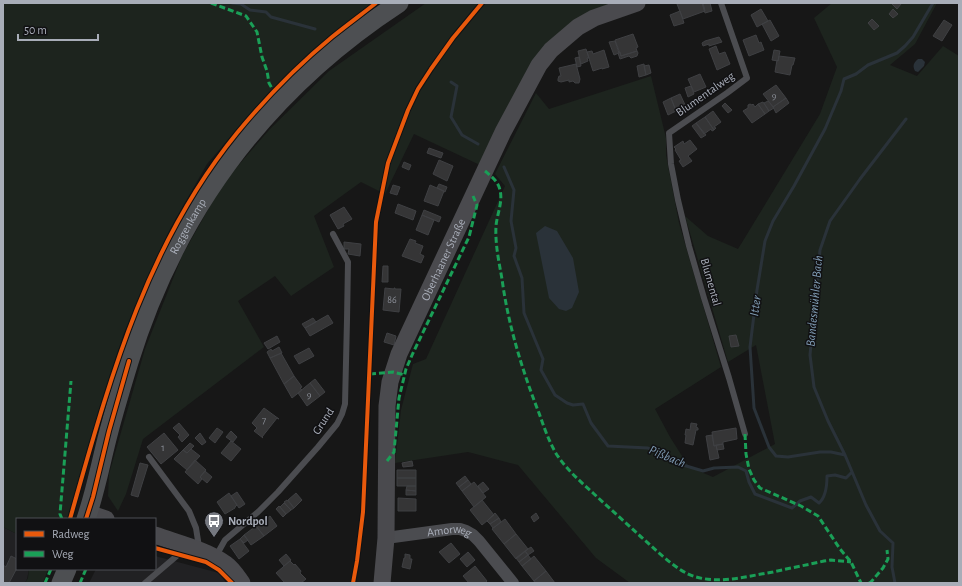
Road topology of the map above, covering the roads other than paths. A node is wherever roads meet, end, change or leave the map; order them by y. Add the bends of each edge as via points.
1 (399, 3) edge
2 (637, 3) edge
3 (721, 3) edge
4 (669, 133) joint
5 (333, 234) dead end
6 (745, 434) dead end
7 (148, 457) dead end
8 (87, 516) edge
9 (100, 518) edge
10 (156, 535) edge
11 (386, 538) junction
12 (199, 551) junction
13 (153, 580) edge
14 (145, 583) edge
15 (242, 583) edge
16 (382, 583) edge
17 (513, 583) edge

1 - 8 main road, Roggenkamp via 315,66 268,113 202,201 170,258 129,361
2 - 11 street, Oberhaaner Straße via 594,18 578,27 551,50 539,65 503,132 402,347 390,382 387,406
3 - 4 lane, Blumentalweg via 747,78
4 - 6 lane, Blumental via 671,164 689,246
5 - 12 lane, Grund via 348,262 342,414 323,441 258,512 225,540
7 - 12 lane via 190,511 196,528
8 - 9 street
10 - 12 street
11 - 16 street, Oberhaaner Straße
11 - 17 street, Amorweg via 452,528 466,531 479,541
12 - 13 lane, Grund via 179,554
12 - 15 street via 226,564
13 - 14 lane, Grund

